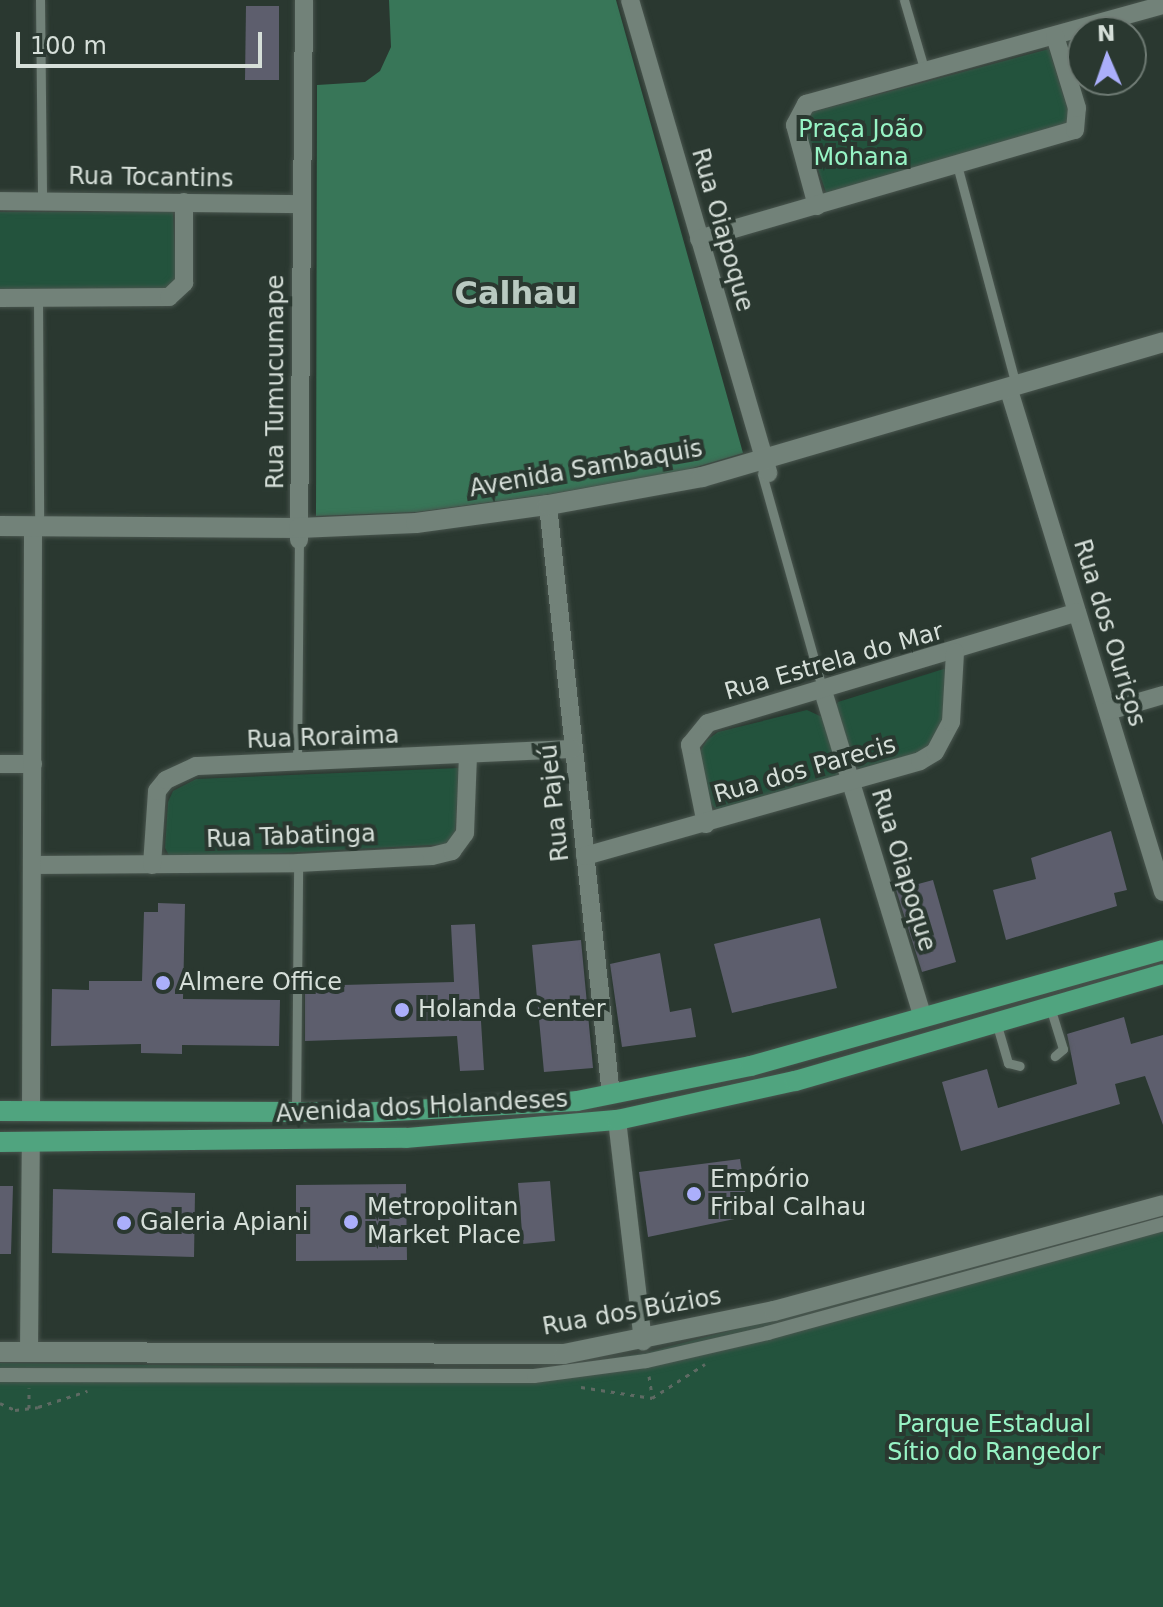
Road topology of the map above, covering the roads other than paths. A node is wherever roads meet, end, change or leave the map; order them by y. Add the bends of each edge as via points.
1 (40, 0) edge
2 (304, 0) edge
3 (630, 0) edge
4 (904, 0) edge
5 (1163, 5) edge
6 (1055, 36) junction
7 (925, 72) junction
8 (957, 165) junction
9 (0, 201) edge
10 (42, 201) junction
11 (184, 202) junction
12 (302, 204) junction
13 (817, 206) junction
14 (699, 239) junction
15 (0, 298) edge
16 (38, 298) junction
17 (1163, 342) edge
18 (1163, 357) edge
19 (1012, 390) junction
20 (764, 469) junction
21 (548, 511) junction
22 (0, 526) edge
23 (35, 531) junction
24 (299, 534) junction
25 (0, 539) edge
26 (1077, 612) junction
27 (955, 652) junction
28 (823, 691) junction
29 (1163, 695) edge
30 (1108, 711) junction
31 (573, 749) junction
32 (468, 756) junction
33 (0, 764) edge
34 (33, 764) junction
35 (297, 764) junction
36 (852, 784) junction
37 (706, 824) junction
38 (585, 856) junction
39 (298, 863) junction
40 (32, 865) junction
41 (152, 865) junction
42 (1163, 892) edge
43 (1163, 950) edge
44 (1163, 974) edge
45 (1050, 1007) junction
46 (923, 1018) junction
47 (996, 1022) junction
48 (1055, 1056) dead end
49 (1020, 1066) dead end
50 (611, 1095) junction
51 (0, 1111) edge
52 (31, 1111) junction
53 (101, 1112) junction
54 (296, 1112) junction
55 (617, 1120) junction
56 (0, 1133) edge
57 (0, 1142) edge
58 (31, 1142) junction
59 (1163, 1205) edge
60 (1163, 1224) edge
61 (643, 1341) junction
62 (0, 1352) edge
63 (29, 1352) junction
64 (0, 1375) edge

1 - 10 lane
2 - 12 street, Rua Tumucumape
3 - 14 street, Rua Oiapoque
4 - 7 lane
5 - 6 street
6 - 7 street
6 - 8 street via 1077,108 1075,130
7 - 13 street via 799,109 795,125
8 - 13 street
8 - 19 lane, Rua dos Ouriços
9 - 10 street, Rua Tocantins
10 - 11 street, Rua Tocantins
11 - 12 street, Rua Tocantins
11 - 16 street via 184,283 169,297
12 - 24 street, Rua Tumucumape
13 - 14 street
14 - 20 street, Rua Oiapoque
15 - 16 street
16 - 23 lane
17 - 19 main road, Avenida Sambaquis
18 - 19 main road, Avenida Sambaquis
19 - 20 main road, Avenida Sambaquis
19 - 26 street, Rua dos Ouriços
20 - 21 main road, Avenida Sambaquis
20 - 28 lane
21 - 24 main road, Avenida Sambaquis
21 - 31 street, Rua Pajeú
22 - 23 main road, Avenida Sambaquis
23 - 24 main road, Avenida Sambaquis
23 - 25 main road, Avenida Sambaquis
23 - 34 street
24 - 35 lane, Rua Tumucumape
26 - 27 street, Rua Estrela do Mar
26 - 30 street, Rua dos Ouriços
27 - 28 street, Rua Estrela do Mar
27 - 36 street, Rua dos Parecis via 951,722 935,752
28 - 36 street, Rua Oiapoque
28 - 37 street, Rua Estrela do Mar via 708,723 695,733 691,762
29 - 30 street
30 - 42 street, Rua dos Ouriços
31 - 32 street, Rua Roraima
31 - 38 street, Rua Pajeú
32 - 35 street, Rua Roraima
32 - 39 street, Rua Tabatinga via 467,822 452,851
33 - 34 street
34 - 40 street
35 - 41 street, Rua Roraima via 196,766 166,780 157,791
36 - 37 street, Rua dos Parecis
36 - 46 street, Rua Oiapoque
37 - 38 street, Rua dos Parecis
38 - 50 street, Rua Pajeú
39 - 41 street, Rua Tabatinga
39 - 54 lane
40 - 41 street, Rua Tabatinga
40 - 52 street
43 - 46 main road, Avenida dos Holandeses
44 - 45 main road, Avenida dos Holandeses
45 - 47 main road, Avenida dos Holandeses
45 - 48 lane via 1063,1049
46 - 50 main road, Avenida dos Holandeses via 751,1066
47 - 49 lane via 1008,1063
47 - 55 main road, Avenida dos Holandeses via 795,1081
50 - 54 main road, Avenida dos Holandeses via 479,1108
51 - 52 main road, Avenida dos Holandeses
52 - 53 main road, Avenida dos Holandeses
53 - 54 main road, Avenida dos Holandeses
53 - 56 main road via 101,1124 91,1131
55 - 58 main road, Avenida dos Holandeses via 406,1138
55 - 61 street
57 - 58 main road, Avenida dos Holandeses
58 - 63 street
59 - 61 main road, Rua dos Búzios via 774,1311
60 - 64 street via 768,1333 646,1361 534,1376
61 - 63 main road, Rua dos Búzios via 564,1354 496,1357
62 - 63 main road, Rua dos Búzios

